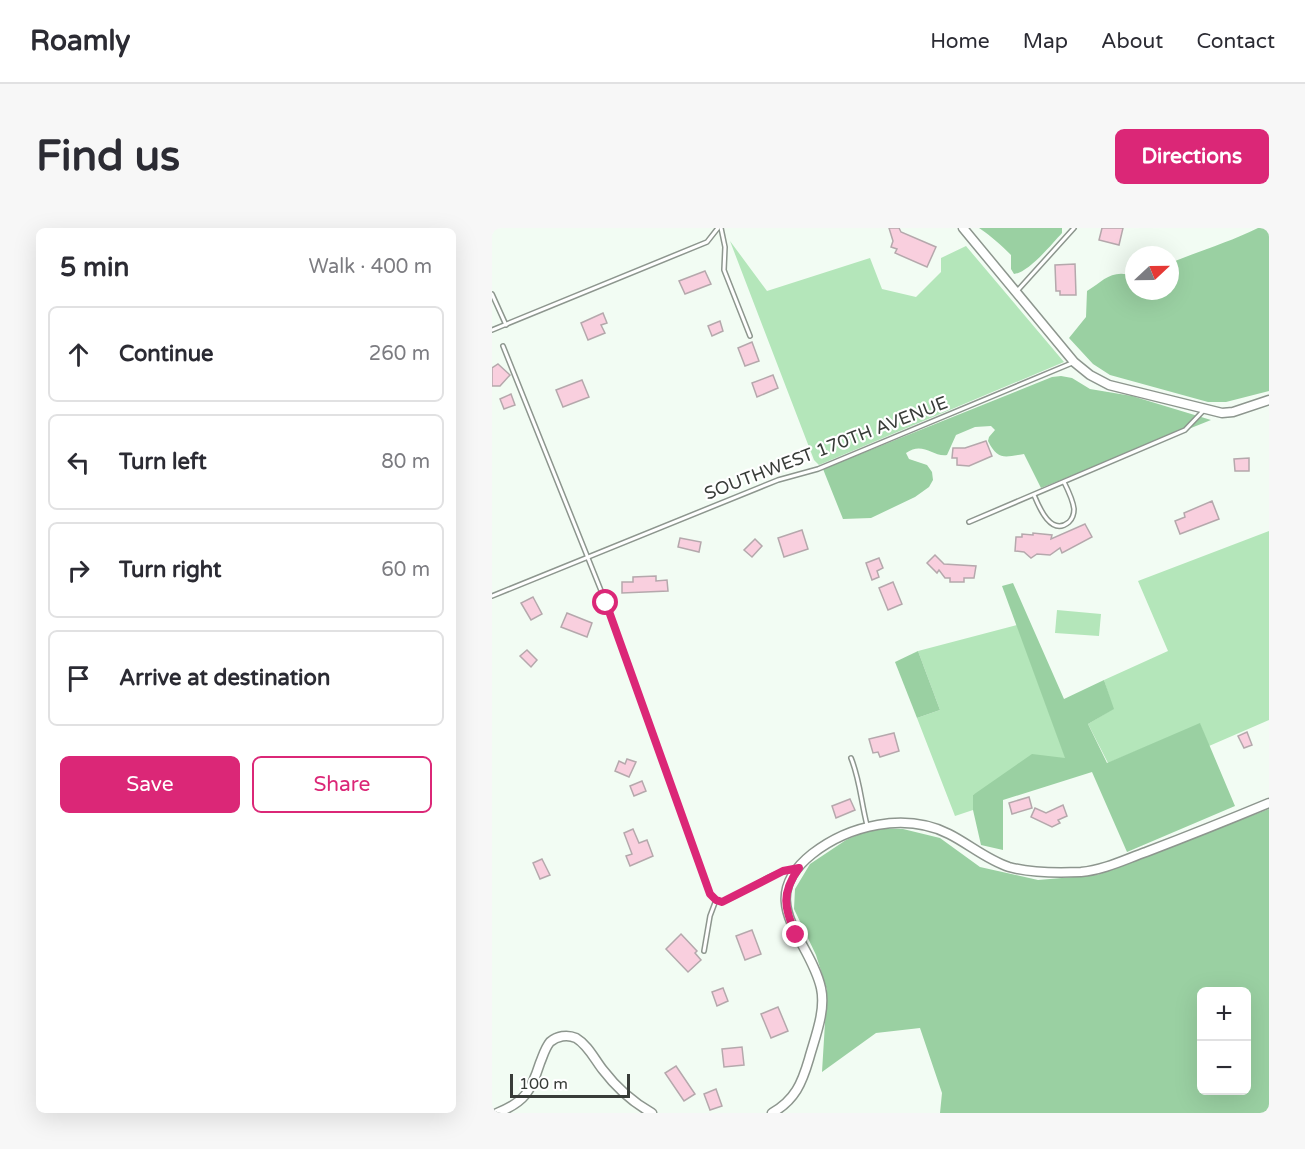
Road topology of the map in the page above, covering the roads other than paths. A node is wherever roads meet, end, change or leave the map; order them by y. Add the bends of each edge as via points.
1 (720, 228) edge
2 (963, 228) edge
3 (1074, 228) edge
4 (1016, 292) junction
5 (492, 294) edge
6 (506, 325) junction
7 (492, 330) edge
8 (750, 336) dead end
9 (503, 346) dead end
10 (1074, 362) junction
11 (1269, 400) edge
12 (1204, 410) junction
13 (1064, 482) junction
14 (1034, 495) junction
15 (969, 522) dead end
16 (588, 558) junction
17 (492, 596) edge
18 (851, 758) dead end
19 (1269, 803) edge
20 (868, 827) junction
21 (799, 868) junction
22 (716, 900) junction
23 (704, 951) dead end
24 (497, 1113) edge
25 (652, 1113) edge
26 (772, 1113) edge

1 - 6 lane via 707,242
1 - 8 lane via 726,247 724,270
2 - 4 street
3 - 4 lane
4 - 10 street
5 - 6 lane
6 - 7 lane
9 - 16 lane
10 - 12 street via 1108,385
10 - 16 lane, SOUTHWEST 170TH AVENUE via 818,469 778,480
11 - 12 street via 1233,412
12 - 13 lane via 1185,430
13 - 14 lane
13 - 14 lane via 1074,513 1066,524 1051,523
14 - 15 lane
16 - 17 lane, SOUTHWEST 170TH AVENUE
16 - 22 lane via 710,894
18 - 20 lane
19 - 20 street via 1117,862 1081,872 1009,867 928,827 896,823
20 - 21 street via 825,846
21 - 22 lane via 765,879 733,898
21 - 26 street via 787,888 786,904 792,927 819,982 822,1007 800,1087
22 - 23 lane
24 - 25 street via 526,1095 546,1047 564,1036 582,1043 611,1080

